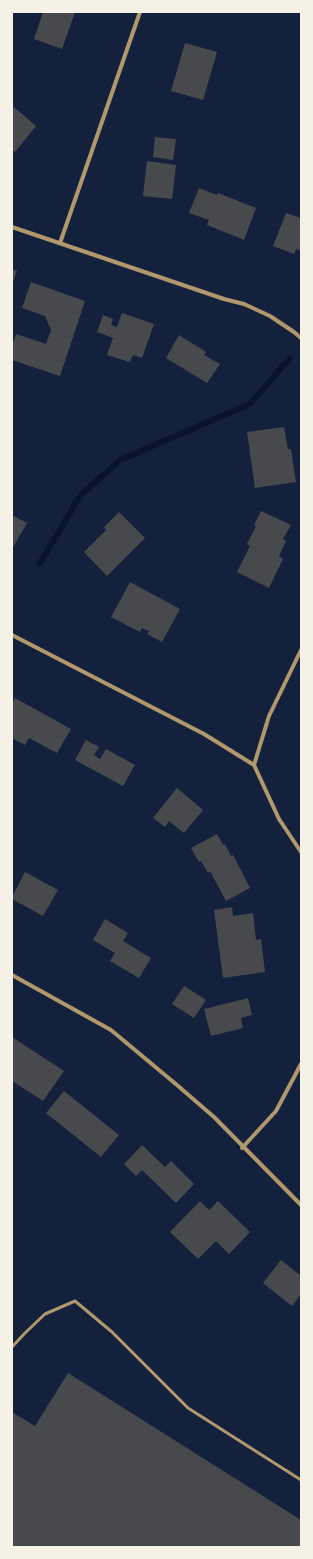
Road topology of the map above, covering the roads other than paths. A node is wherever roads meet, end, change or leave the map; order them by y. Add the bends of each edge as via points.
1 (140, 12) edge
2 (12, 227) edge
3 (60, 243) junction
4 (301, 338) edge
5 (12, 635) edge
6 (301, 650) edge
7 (254, 765) junction
8 (301, 852) edge
9 (12, 975) edge
10 (301, 1064) edge
11 (242, 1148) junction
12 (301, 1205) edge
13 (12, 1347) edge
14 (301, 1480) edge

1 - 3 street
2 - 3 street
3 - 4 street via 244,304 270,316
5 - 7 street via 204,734
6 - 7 street via 269,716
7 - 8 street via 279,819
9 - 11 street via 111,1030 214,1118
10 - 11 street via 276,1111
11 - 12 street
13 - 14 lane via 45,1314 75,1301 112,1332 188,1408

